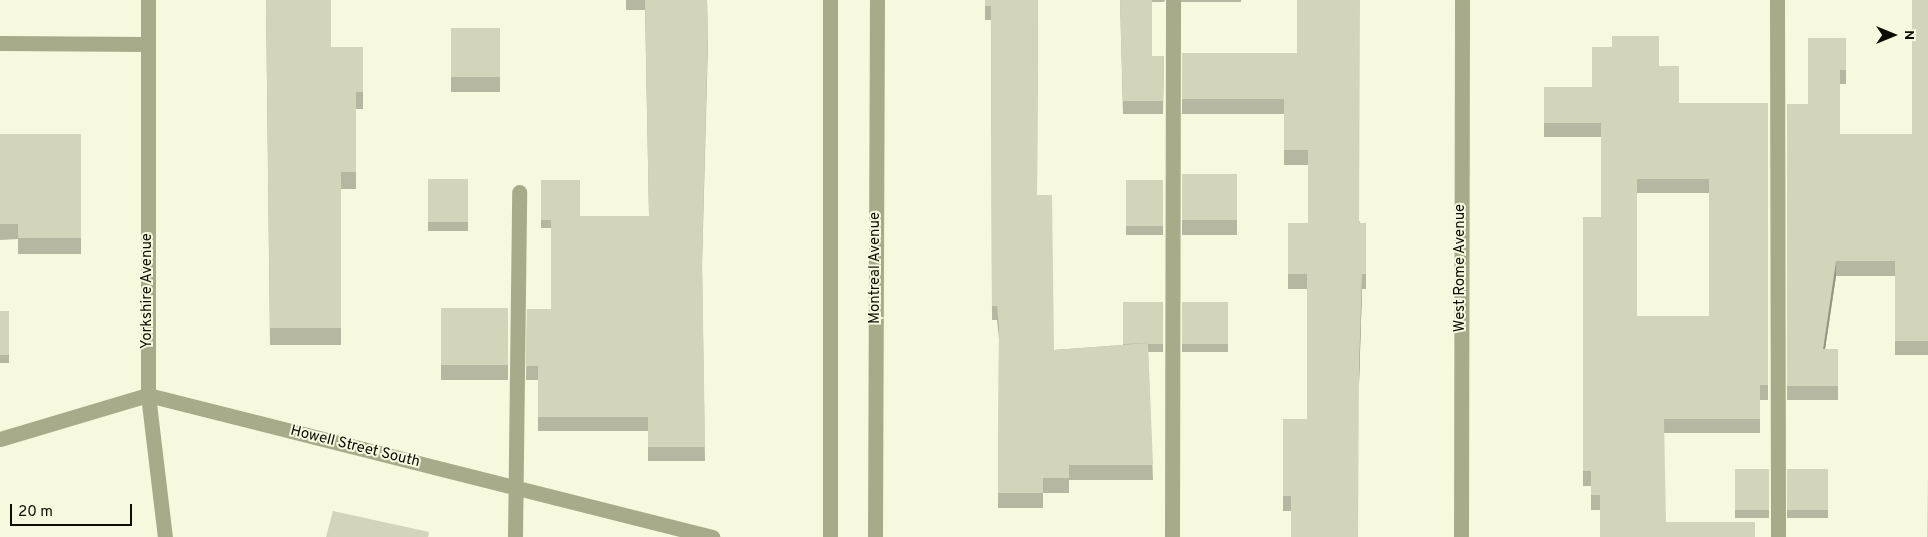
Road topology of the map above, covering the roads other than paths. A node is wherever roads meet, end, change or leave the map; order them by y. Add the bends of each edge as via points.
1 (148, 0) edge
2 (830, 0) edge
3 (877, 0) edge
4 (1173, 0) edge
5 (1462, 0) edge
6 (1777, 0) edge
7 (0, 43) edge
8 (148, 44) junction
9 (518, 192) dead end
10 (148, 395) junction
11 (0, 439) edge
12 (514, 487) junction
13 (165, 537) edge
14 (515, 537) edge
15 (712, 537) edge
16 (830, 537) edge
17 (875, 537) edge
18 (1172, 537) edge
19 (1461, 537) edge
20 (1778, 537) edge

1 - 8 street, Yorkshire Avenue
2 - 16 street
3 - 17 street, Montreal Avenue
4 - 18 street
5 - 19 street, West Rome Avenue
6 - 20 street
7 - 8 street
8 - 10 street, Yorkshire Avenue
9 - 12 street
10 - 11 street
10 - 12 street, Howell Street South
10 - 13 street, Yorkshire Avenue
12 - 14 street
12 - 15 street, Howell Street South

